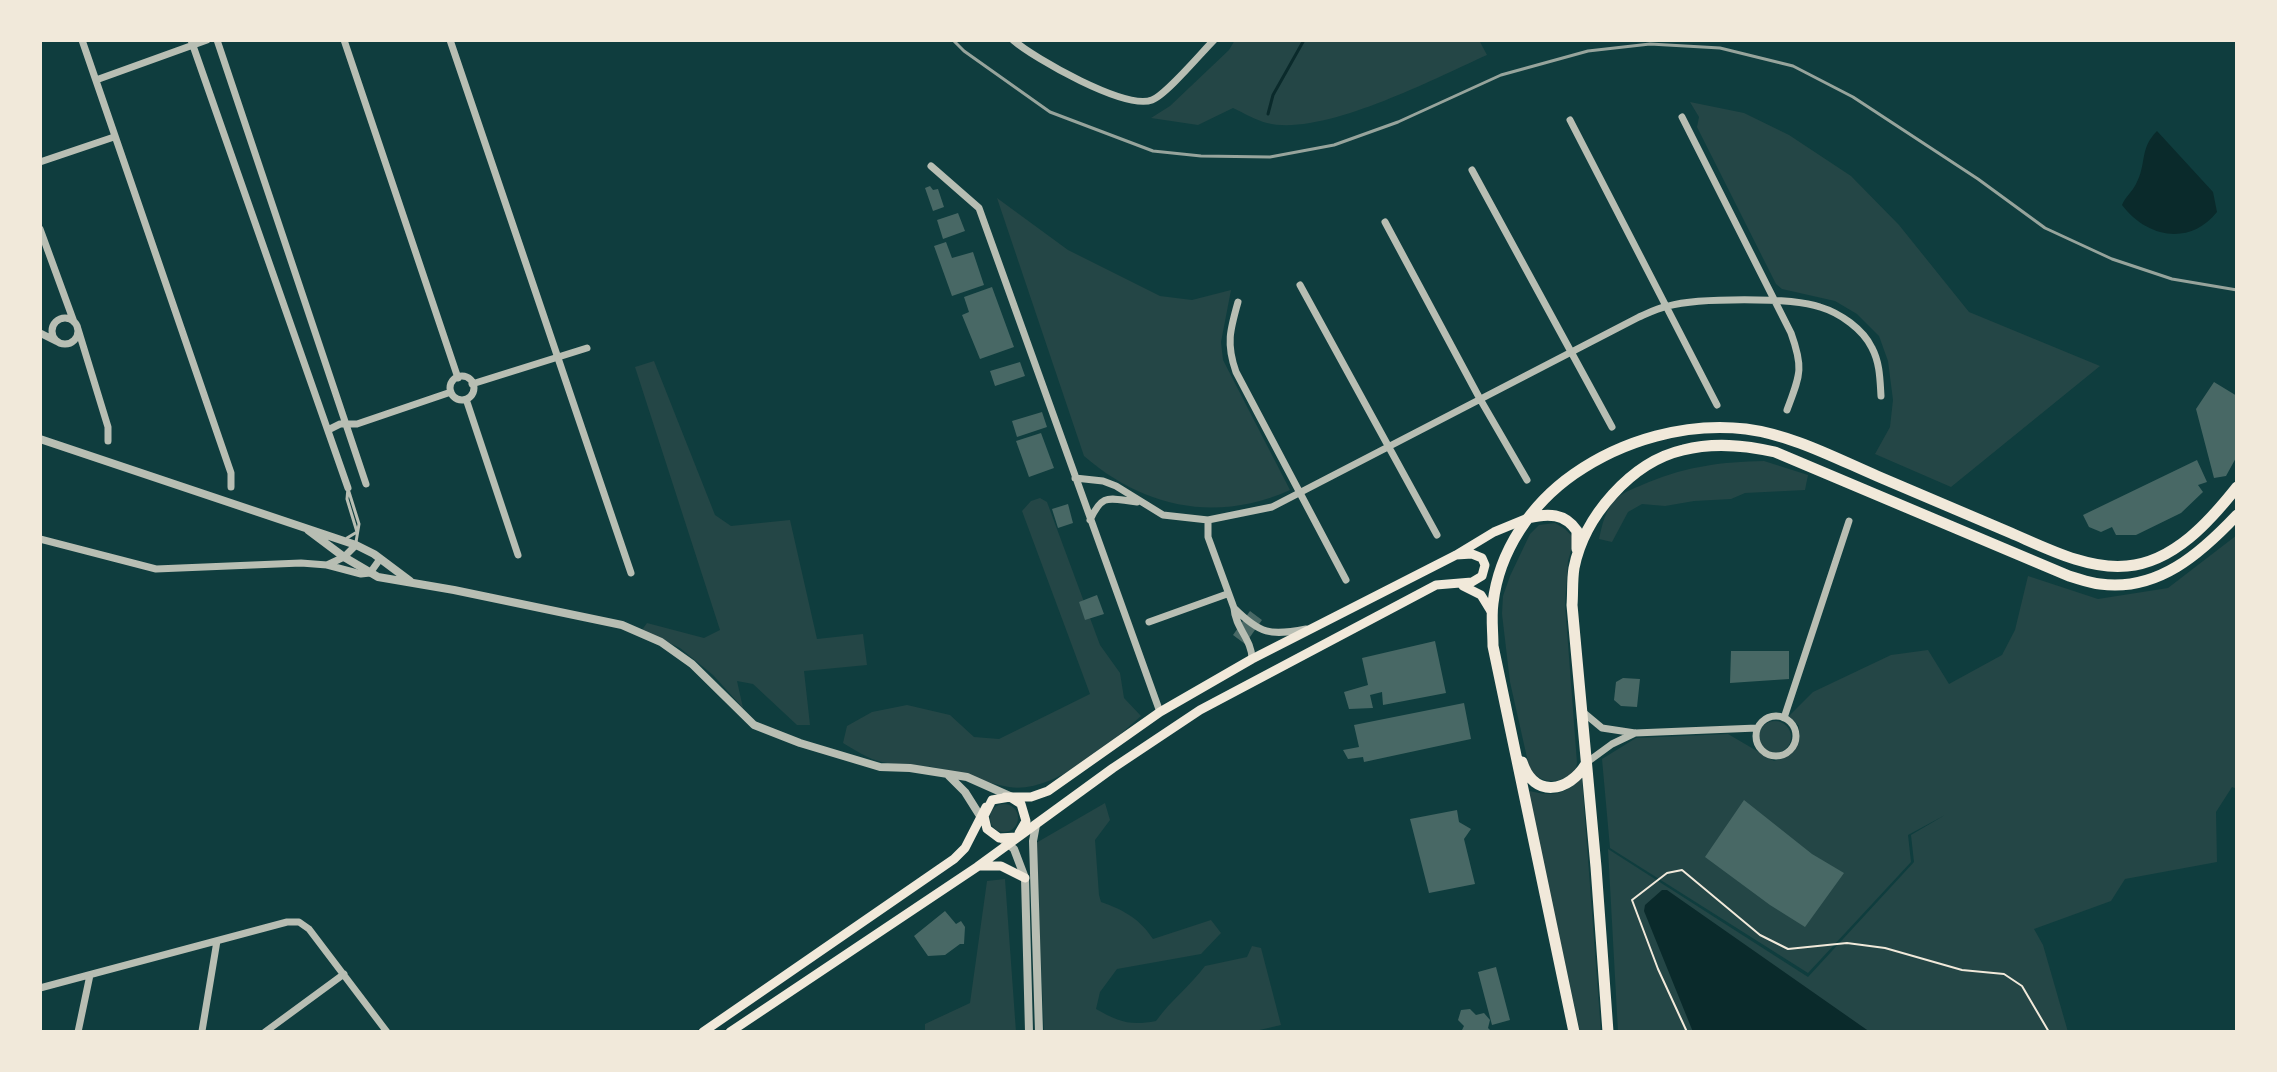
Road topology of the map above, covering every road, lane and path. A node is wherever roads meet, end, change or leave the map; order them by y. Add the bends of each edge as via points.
1 (82, 40) edge
2 (207, 40) edge
3 (217, 40) edge
4 (344, 40) edge
5 (450, 40) edge
6 (1013, 40) edge
7 (1214, 40) edge
8 (192, 43) edge
9 (96, 80) junction
10 (1682, 117) dead end
11 (1570, 120) dead end
12 (114, 137) junction
13 (40, 162) edge
14 (931, 166) dead end
15 (1472, 170) dead end
16 (1385, 222) dead end
17 (40, 229) edge
18 (1300, 285) dead end
19 (64, 298) junction
20 (1238, 302) dead end
21 (1774, 302) junction
22 (1666, 306) junction
23 (56, 323) junction
24 (76, 326) junction
25 (40, 332) edge
26 (60, 342) junction
27 (587, 348) dead end
28 (1572, 351) junction
29 (558, 356) junction
30 (86, 358) junction
31 (458, 378) junction
32 (472, 384) junction
33 (451, 392) junction
34 (1881, 396) dead end
35 (466, 399) junction
36 (1480, 399) junction
37 (1717, 405) dead end
38 (1787, 410) dead end
39 (347, 423) junction
40 (357, 424) junction
41 (1612, 427) dead end
42 (328, 430) junction
43 (351, 434) junction
44 (40, 439) edge
45 (331, 439) junction
46 (108, 441) dead end
47 (1390, 446) junction
48 (1075, 478) junction
49 (1527, 480) dead end
50 (366, 484) dead end
51 (231, 487) dead end
52 (2237, 487) edge
53 (348, 488) joint
54 (1299, 494) junction
55 (1139, 502) junction
56 (2237, 515) edge
57 (1528, 518) junction
58 (1208, 520) junction
59 (1089, 521) junction
60 (1849, 521) dead end
61 (308, 530) junction
62 (357, 532) junction
63 (1437, 535) dead end
64 (40, 539) edge
65 (340, 539) junction
66 (356, 545) junction
67 (518, 555) dead end
68 (1456, 555) junction
69 (344, 557) junction
70 (380, 559) junction
71 (327, 565) junction
72 (1574, 570) junction
73 (368, 573) junction
74 (631, 573) dead end
75 (1346, 580) dead end
76 (414, 584) junction
77 (1456, 584) junction
78 (1227, 594) junction
79 (1234, 608) junction
80 (1493, 617) junction
81 (1149, 622) dead end
82 (1312, 628) junction
83 (1252, 659) junction
84 (1580, 709) junction
85 (1160, 712) junction
86 (1784, 718) junction
87 (1511, 723) junction
88 (1757, 728) junction
89 (1635, 733) junction
90 (1586, 763) junction
91 (949, 775) junction
92 (1009, 797) junction
93 (973, 804) junction
94 (983, 821) junction
95 (1036, 825) junction
96 (973, 832) junction
97 (1006, 840) junction
98 (977, 867) junction
99 (1025, 878) junction
100 (217, 941) junction
101 (344, 974) junction
102 (90, 975) junction
103 (40, 988) edge
104 (78, 1032) edge
105 (202, 1032) edge
106 (265, 1032) edge
107 (387, 1032) edge
108 (703, 1032) edge
109 (730, 1032) edge
110 (1029, 1032) edge
111 (1039, 1032) edge
112 (1574, 1032) edge
113 (1608, 1032) edge
114 (1687, 1032) edge
115 (2049, 1032) edge

1 - 9 street
2 - 8 street
3 - 39 street
4 - 31 street
5 - 29 street
6 - 7 street via 1077,80 1142,103 1156,99
8 - 9 street
8 - 42 street
9 - 12 street
10 - 21 street
11 - 22 street
12 - 13 street
12 - 51 street via 231,473
14 - 48 street via 979,208
15 - 28 street
16 - 36 street
17 - 19 street
18 - 47 street
19 - 23 street via 64,312
19 - 24 street
20 - 54 street via 1229,352
21 - 22 street
21 - 34 street via 1820,307 1863,334 1879,366
21 - 38 street via 1800,359
22 - 28 street
22 - 37 street
23 - 24 street via 67,318
23 - 25 street
23 - 26 street via 53,334
24 - 26 street via 74,341
24 - 30 street
25 - 26 street
26 - 30 street
27 - 29 street
28 - 36 street
28 - 41 street
29 - 32 street
29 - 74 street
30 - 46 street
31 - 32 street
31 - 33 street via 451,383
32 - 35 street
33 - 35 street via 456,399
33 - 40 street
35 - 67 street
36 - 47 street
36 - 49 street
39 - 40 street
39 - 42 street
39 - 43 street
40 - 43 street
42 - 45 street
43 - 45 street
43 - 50 street
44 - 61 street
45 - 53 street
47 - 54 street
47 - 63 street
48 - 55 street via 1103,481
48 - 59 street
52 - 57 main road via 2199,530 2176,547 2126,566 2072,558 1810,447 1746,429 1708,429 1673,432 1601,455 1565,480
53 - 62 lane
54 - 58 street via 1272,507
54 - 75 street
55 - 58 street via 1163,515
55 - 59 street via 1105,499
56 - 72 main road via 2191,559 2165,574 2102,585 2069,576 1775,452 1744,445 1710,446 1680,450 1620,486 1600,511
57 - 68 main road
57 - 72 main road via 1556,515 1571,522 1578,541
57 - 80 main road via 1505,553
58 - 78 street via 1208,537
59 - 85 street
60 - 86 street
61 - 65 street
61 - 69 street
62 - 65 lane
62 - 66 lane
64 - 71 street via 156,569
65 - 66 street
66 - 69 street
66 - 70 street
68 - 77 main road via 1476,555 1485,565 1479,580
68 - 82 main road
69 - 71 street
69 - 73 street
70 - 73 street
70 - 76 street
71 - 73 street
72 - 84 main road via 1572,629
73 - 76 street
76 - 91 street via 622,625 661,642 692,664 754,725 880,767
77 - 80 main road via 1481,595
77 - 95 main road via 1436,585 1200,710
78 - 79 street
78 - 81 street
79 - 82 street via 1256,629 1286,633
79 - 83 street
80 - 87 main road via 1493,646
82 - 83 main road
83 - 85 main road
84 - 89 street via 1602,728
84 - 90 main road
85 - 92 main road via 1048,791
86 - 88 street via 1771,716
86 - 88 street via 1796,733 1794,747 1783,756 1770,756 1759,748
87 - 90 main road via 1524,769 1539,785 1567,784
87 - 112 main road
88 - 89 street
89 - 90 street
90 - 113 main road
91 - 92 street via 978,781
91 - 93 street
92 - 94 main road via 996,798 986,807
92 - 97 main road via 1023,806 1026,821
93 - 94 street
93 - 96 street
94 - 96 main road
94 - 97 main road via 992,834
95 - 97 main road
95 - 111 street
96 - 108 main road via 954,859
97 - 98 main road
97 - 99 street via 1020,859
98 - 99 main road via 1001,866
98 - 109 main road
99 - 110 street
100 - 101 street via 299,922
100 - 102 street
100 - 105 street
101 - 106 street
101 - 107 street
102 - 103 street
102 - 104 street
114 - 115 path via 1632,900 1667,873 1682,870 1760,935 1788,949 1847,943 1962,970 2004,974 2022,986

